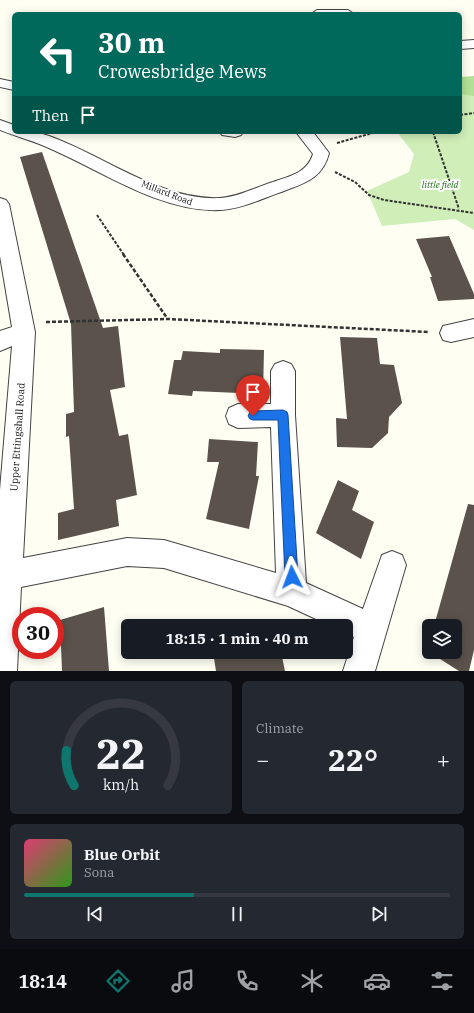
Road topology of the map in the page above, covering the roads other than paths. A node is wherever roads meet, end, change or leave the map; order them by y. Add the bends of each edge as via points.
1 (474, 44) edge
2 (462, 45) edge
3 (12, 72) edge
4 (0, 74) edge
5 (0, 83) edge
6 (12, 86) edge
7 (0, 125) edge
8 (12, 129) edge
9 (26, 134) edge
10 (305, 134) edge
11 (0, 204) edge
12 (35, 327) junction
13 (474, 328) edge
14 (451, 333) road end
15 (0, 342) edge
16 (283, 371) dead end
17 (283, 415) junction
18 (238, 416) dead end
19 (392, 565) dead end
20 (8, 575) junction
21 (292, 592) junction
22 (373, 630) junction
23 (1, 671) edge
24 (359, 671) edge

1 - 2 street
3 - 4 street
5 - 6 street
7 - 8 street
9 - 10 street, Millard Road via 56,144 120,175 197,204 221,204 300,180 318,160
11 - 12 street, Upper Ettingshall Road
12 - 15 street
12 - 20 street, Upper Ettingshall Road
13 - 14 street
16 - 17 street
17 - 18 street
17 - 21 street
19 - 22 street
20 - 21 street via 127,552 164,554
20 - 23 street, Upper Ettingshall Road
21 - 22 street
22 - 24 street

